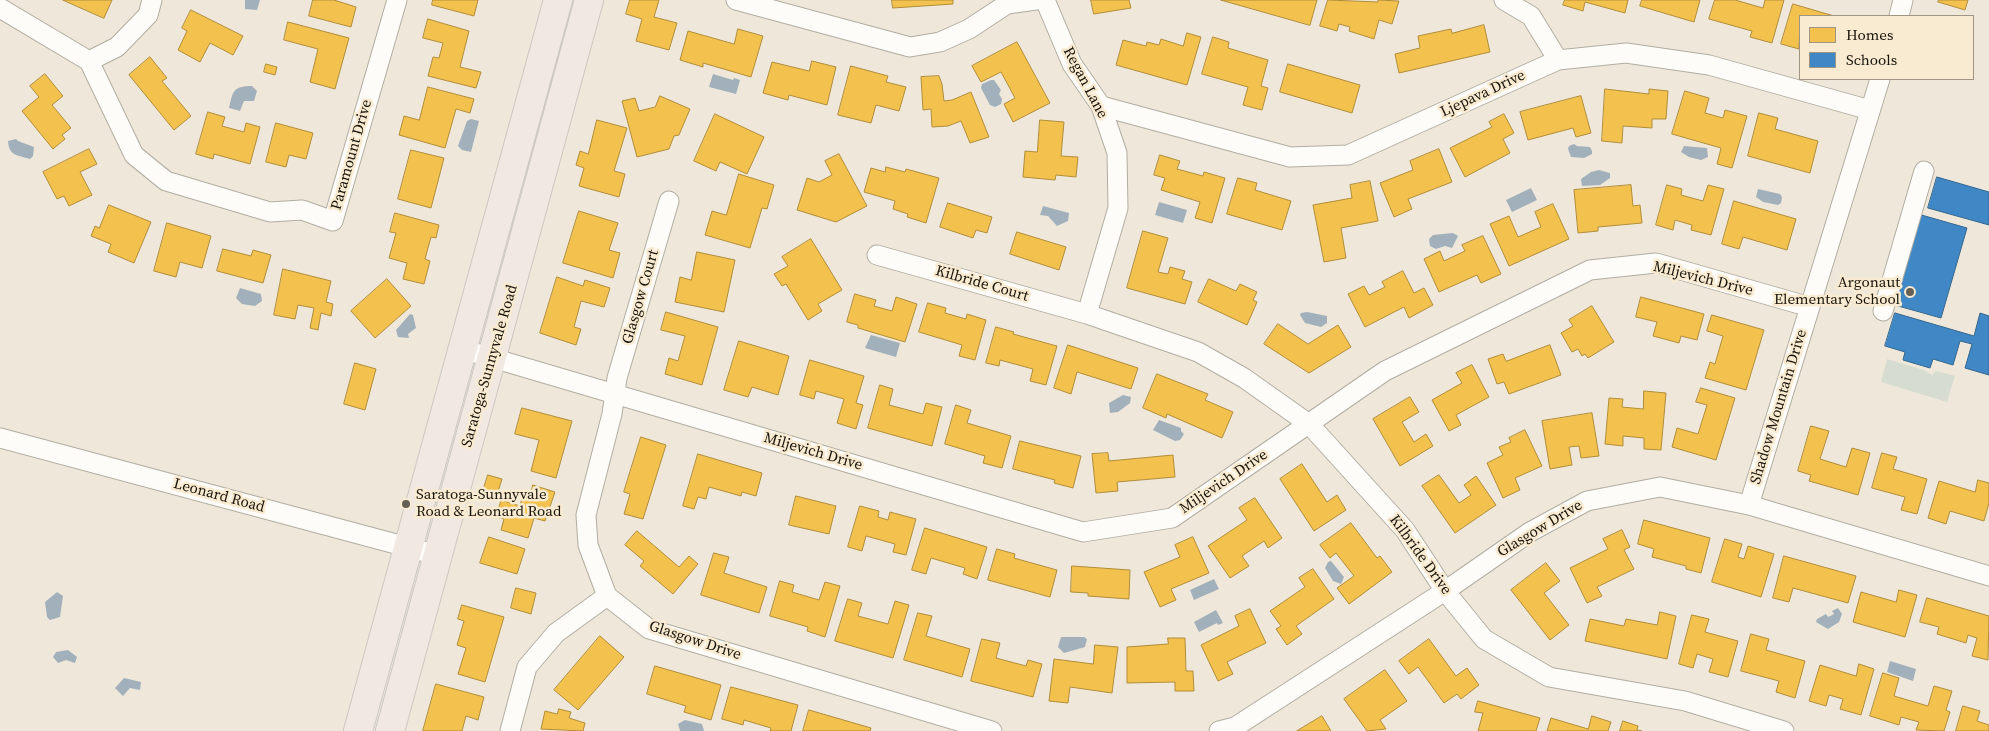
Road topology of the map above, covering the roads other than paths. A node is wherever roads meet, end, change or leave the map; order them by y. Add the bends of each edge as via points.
1 (152, 0) edge
2 (397, 0) edge
3 (558, 0) edge
4 (590, 0) edge
5 (736, 0) edge
6 (1036, 0) edge
7 (1045, 0) edge
8 (1504, 0) edge
9 (1904, 0) edge
10 (0, 8) edge
11 (1898, 15) edge
12 (1558, 60) junction
13 (89, 61) junction
14 (1880, 80) edge
15 (1100, 106) junction
16 (1870, 110) junction
17 (1924, 170) dead end
18 (669, 201) dead end
19 (877, 255) dead end
20 (1810, 307) junction
21 (1883, 311) dead end
22 (1087, 314) junction
23 (462, 348) junction
24 (492, 358) junction
25 (614, 393) junction
26 (1309, 424) junction
27 (0, 438) edge
28 (1749, 505) junction
29 (407, 546) junction
30 (437, 555) junction
31 (1989, 576) edge
32 (1445, 590) junction
33 (607, 596) junction
34 (1231, 730) edge
35 (358, 731) edge
36 (390, 731) edge
37 (510, 731) edge
38 (992, 731) edge
39 (1784, 731) edge

1 - 13 street via 148,15 117,47
2 - 13 street, Paramount Drive via 333,221 302,210 270,212 166,181 134,155
3 - 23 main road, Saratoga-Sunnyvale Road
4 - 24 main road, Saratoga-Sunnyvale Road
5 - 6 street via 910,47 940,42 1007,4
7 - 15 street, Regan Lane via 1072,64
8 - 12 street via 1531,16
9 - 11 street
10 - 13 street
12 - 15 street, Ljepava Drive via 1348,155 1290,157
12 - 16 street, Ljepava Drive via 1626,53 1709,65
14 - 16 street, Shadow Mountain Drive
15 - 22 street, Regan Lane via 1117,153 1118,208
16 - 20 street, Shadow Mountain Drive
17 - 21 street
18 - 25 street, Glasgow Court
19 - 22 street, Kilbride Court
20 - 26 street, Miljevich Drive via 1656,263 1590,270 1386,371
20 - 28 street, Shadow Mountain Drive
22 - 26 street, Kilbride Drive via 1198,352 1244,378
23 - 24 street, Miljevich Drive
23 - 29 main road, Saratoga-Sunnyvale Road
24 - 25 street, Miljevich Drive
24 - 30 main road, Saratoga-Sunnyvale Road
25 - 26 street, Miljevich Drive via 1083,532 1172,518
25 - 33 street via 612,414 586,514 588,545
26 - 32 street, Kilbride Drive via 1405,530
27 - 29 street, Leonard Road
28 - 31 street, Glasgow Drive
28 - 32 street, Glasgow Drive via 1660,487 1587,501 1530,532
29 - 30 street, Leonard Road
29 - 35 main road, Saratoga-Sunnyvale Road
30 - 36 main road, Saratoga-Sunnyvale Road
32 - 34 street, Glasgow Drive
32 - 39 street, Kilbride Drive via 1484,639 1549,677 1684,701
33 - 37 street via 556,633 527,667
33 - 38 street, Glasgow Drive via 650,629

